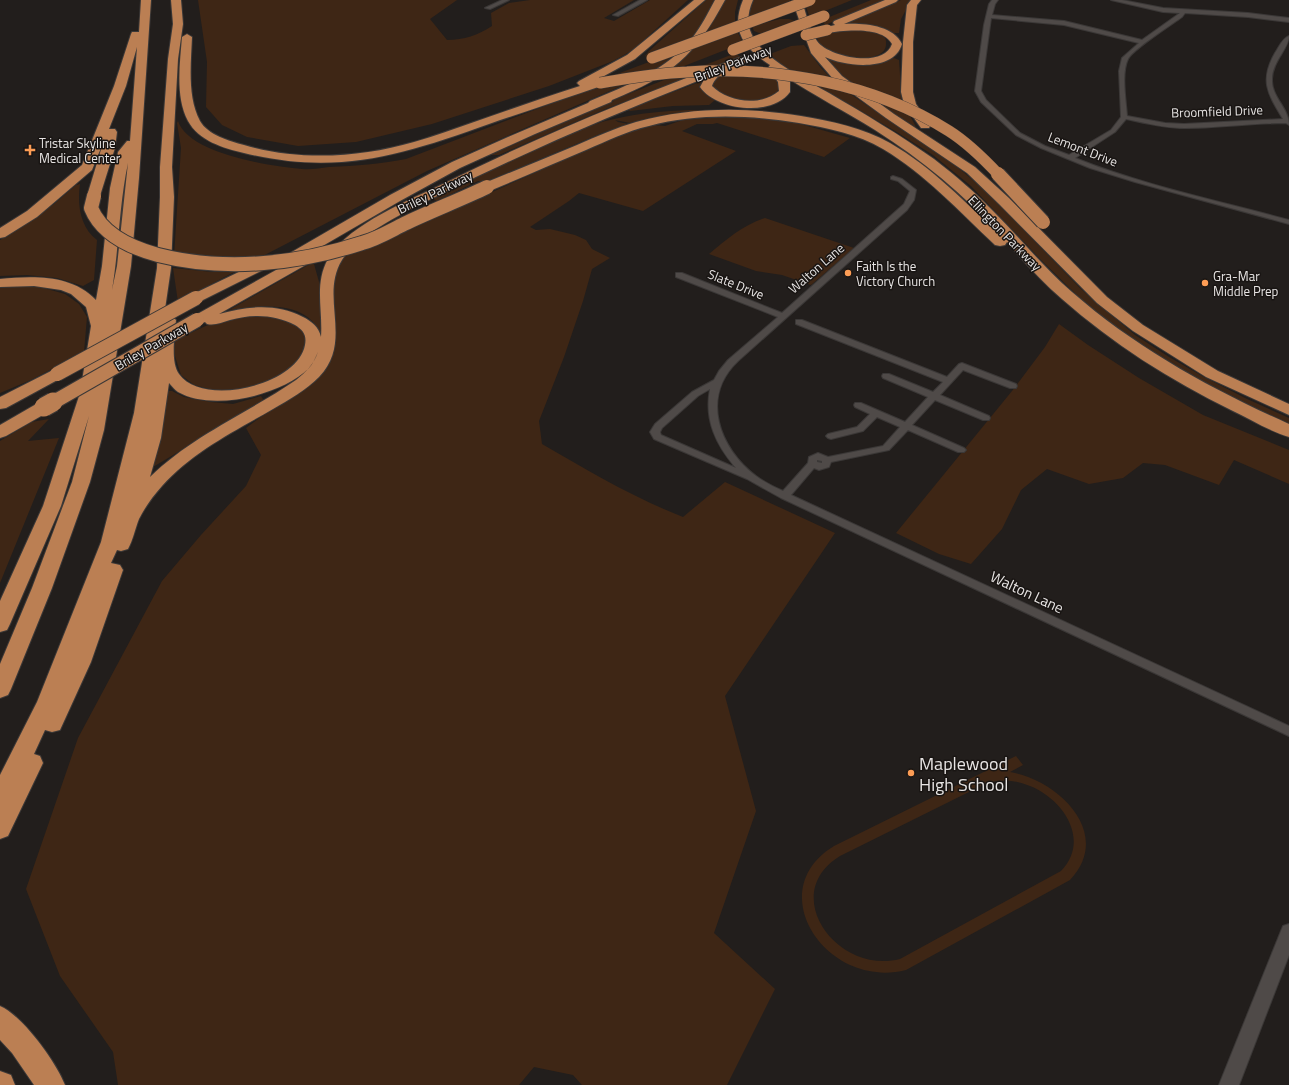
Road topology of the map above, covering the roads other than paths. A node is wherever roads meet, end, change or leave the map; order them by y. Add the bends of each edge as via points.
1 (176, 0) edge
2 (506, 0) edge
3 (644, 0) edge
4 (700, 0) edge
5 (720, 0) edge
6 (748, 0) edge
7 (797, 0) edge
8 (810, 0) edge
9 (894, 0) edge
10 (916, 0) edge
11 (994, 0) edge
12 (1114, 0) edge
13 (146, 1) edge
14 (187, 7) edge
15 (488, 8) dead end
16 (1182, 12) junction
17 (827, 14) dead end
18 (616, 15) dead end
19 (989, 16) junction
20 (1289, 20) edge
21 (828, 28) junction
22 (805, 38) junction
23 (1289, 38) edge
24 (1143, 42) junction
25 (770, 49) dead end
26 (729, 52) dead end
27 (759, 52) junction
28 (711, 59) dead end
29 (738, 61) junction
30 (120, 86) junction
31 (577, 86) junction
32 (536, 104) junction
33 (1124, 118) junction
34 (1288, 122) edge
35 (543, 125) junction
36 (580, 125) junction
37 (136, 138) junction
38 (913, 150) junction
39 (1070, 158) junction
40 (971, 170) junction
41 (893, 178) dead end
42 (389, 208) junction
43 (1289, 222) edge
44 (0, 234) edge
45 (164, 268) junction
46 (680, 275) dead end
47 (0, 283) edge
48 (1065, 294) junction
49 (198, 313) junction
50 (783, 316) junction
51 (799, 322) dead end
52 (98, 329) junction
53 (167, 349) junction
54 (57, 374) junction
55 (886, 376) dead end
56 (717, 382) junction
57 (948, 382) junction
58 (1013, 386) dead end
59 (934, 396) junction
60 (0, 398) edge
61 (0, 404) edge
62 (858, 405) dead end
63 (1288, 409) edge
64 (876, 413) junction
65 (0, 418) edge
66 (986, 418) dead end
67 (907, 427) junction
68 (1289, 431) edge
69 (0, 432) edge
70 (831, 436) dead end
71 (961, 450) dead end
72 (754, 479) junction
73 (787, 497) junction
74 (129, 522) junction
75 (0, 624) edge
76 (0, 689) edge
77 (1289, 731) edge
78 (0, 798) edge
79 (0, 828) edge
80 (1289, 932) edge
81 (0, 1020) edge
82 (51, 1085) edge
83 (1229, 1085) edge

1 - 45 highway via 178,24 173,58 166,168
2 - 15 street
3 - 18 street
4 - 31 highway via 631,57
5 - 35 highway via 709,22 689,50 666,69 631,88
6 - 27 highway, Ellington Parkway via 741,14 741,22
7 - 22 highway, Ellington Parkway
8 - 31 highway, bridge
9 - 21 highway
10 - 40 highway via 912,5 908,42 907,92 910,104 922,122
11 - 19 street, Lemont Drive
12 - 16 street
13 - 30 highway
13 - 37 highway
14 - 32 highway via 187,94 193,119 213,138 246,150 298,158 370,156 431,141
16 - 20 street
16 - 24 street
17 - 26 highway, Briley Parkway, bridge
19 - 24 street via 1064,23
19 - 39 street, Lemont Drive via 978,91 983,101 1018,134
21 - 22 highway, bridge
21 - 22 highway via 874,29 891,37 897,48 884,59 853,61 834,57
22 - 40 highway, Ellington Parkway via 838,78
23 - 34 street via 1269,68 1267,78 1269,90
24 - 33 street via 1125,58 1123,64
25 - 29 highway, Briley Parkway
27 - 29 highway via 786,83 785,92 777,99 758,104 744,104 724,101 712,94 706,87 708,80
27 - 38 highway, Ellington Parkway via 789,74
28 - 35 highway, Briley Parkway
29 - 36 highway, Briley Parkway
30 - 44 highway via 88,168 32,214
30 - 48 highway, bridge via 109,148 91,208 98,223 105,230 132,246 182,260 243,264 321,254 364,242 630,128 685,115 753,114 822,123 886,145 935,183 1026,265
31 - 32 highway
32 - 63 highway, bridge via 600,83 704,70 796,77 867,93 918,114 951,132 980,156 1100,283 1127,308 1168,341 1220,373
33 - 34 street, Broomfield Drive via 1184,126 1260,121
33 - 39 street via 1113,131
35 - 42 highway, Briley Parkway via 456,166
36 - 38 highway via 638,112 677,108 758,109 834,119 863,127
36 - 42 highway, Briley Parkway
37 - 52 highway via 124,152 116,188 109,266
37 - 76 highway via 124,266 95,430 81,482 45,581
38 - 48 highway, Ellington Parkway via 944,172 983,206 1028,258
39 - 43 street, Lemont Drive via 1137,181
40 - 63 highway, Ellington Parkway via 1081,280 1118,313 1161,344 1212,374
41 - 50 street, Walton Lane via 913,190 908,204 900,214
42 - 49 highway, Briley Parkway via 281,273
42 - 49 highway via 370,209
42 - 74 highway via 336,258 332,265 328,286 329,348 323,362 293,389 175,463 150,487
45 - 53 highway via 168,299
45 - 78 highway via 142,413 110,542 48,702
46 - 50 street, Slate Drive
47 - 52 highway via 63,284 76,290 98,313
48 - 68 highway, Ellington Parkway via 1123,340 1170,371 1224,401
49 - 53 highway via 255,310 292,317 308,326 313,333 311,354 302,367 284,380 260,390 217,396 182,387 172,377 167,366
49 - 54 highway, bridge
49 - 65 highway, Briley Parkway
49 - 69 highway, Briley Parkway, bridge via 134,356
50 - 56 street, Walton Lane via 731,362
51 - 57 street
52 - 75 highway via 88,393 52,506
53 - 74 highway via 152,438
54 - 60 highway
54 - 61 highway
55 - 59 street
56 - 72 street, Walton Lane via 711,409 718,434 728,452
56 - 72 street, Walton Lane via 695,394 658,426 655,432 658,437
57 - 58 street via 962,366
57 - 59 street
59 - 66 street
59 - 67 street
62 - 64 street
64 - 67 street
64 - 70 street via 860,429
67 - 71 street
67 - 73 street via 886,448 827,460 824,466 815,465
72 - 73 street, Walton Lane
73 - 77 street, Walton Lane
74 - 79 highway via 80,662
80 - 83 street
81 - 82 highway via 22,1043

